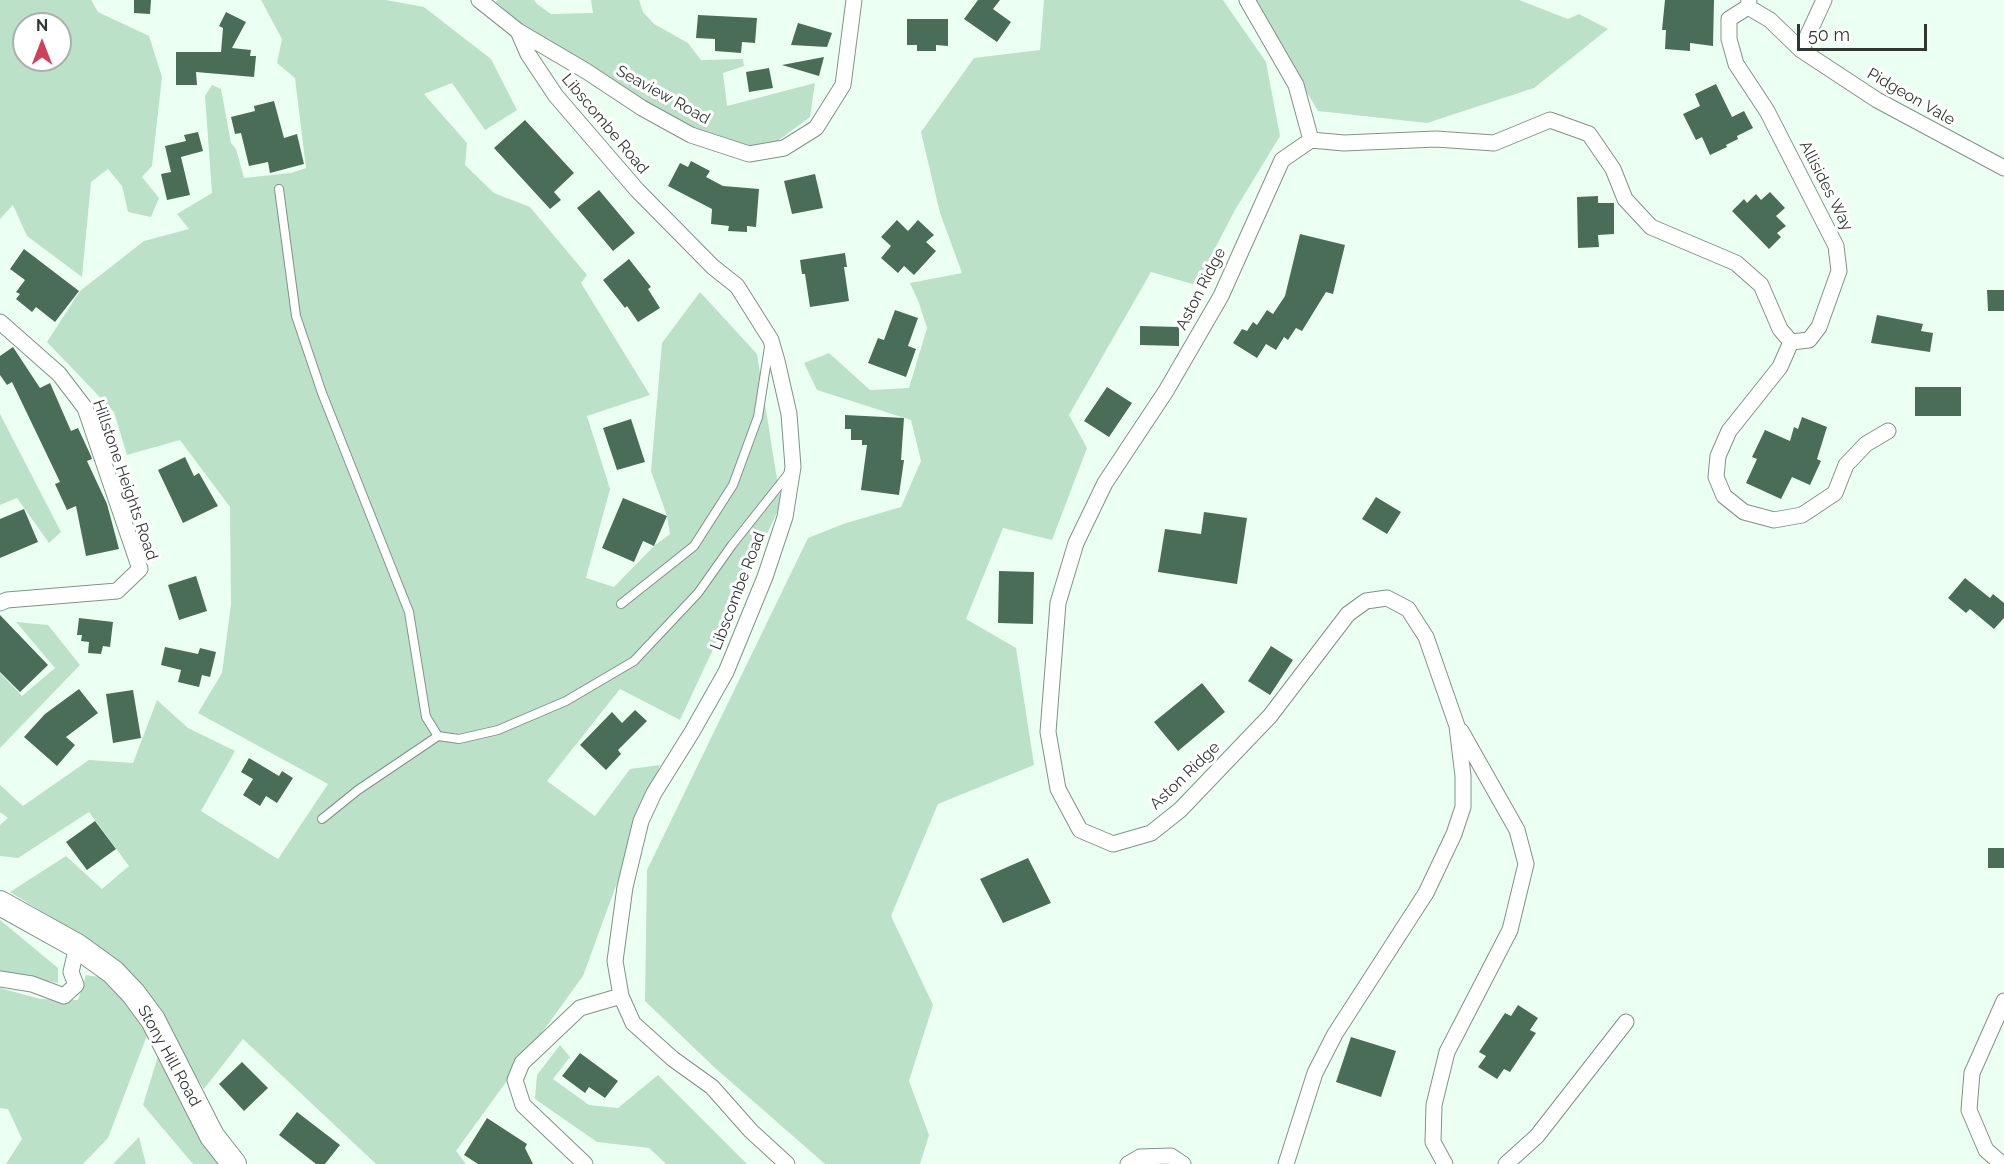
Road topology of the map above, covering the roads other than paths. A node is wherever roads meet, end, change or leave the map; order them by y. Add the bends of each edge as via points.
1 (479, 0) edge
2 (854, 0) edge
3 (1247, 0) edge
4 (1824, 0) edge
5 (1748, 4) edge
6 (518, 31) junction
7 (1801, 50) junction
8 (1311, 140) junction
9 (2004, 168) edge
10 (279, 189) dead end
11 (0, 322) edge
12 (771, 339) junction
13 (1791, 342) junction
14 (1888, 431) dead end
15 (793, 467) junction
16 (0, 603) edge
17 (621, 604) dead end
18 (1457, 726) junction
19 (438, 736) junction
20 (322, 819) dead end
21 (0, 903) edge
22 (77, 946) junction
23 (0, 979) edge
24 (621, 996) junction
25 (2004, 1000) edge
26 (1626, 1022) dead end
27 (234, 1164) edge
28 (585, 1164) edge
29 (787, 1164) edge
30 (1128, 1164) edge
31 (1183, 1164) edge
32 (1286, 1164) edge
33 (1445, 1164) edge
34 (1506, 1164) edge
35 (2002, 1164) edge

1 - 6 street, Seaview Road
2 - 6 street, Seaview Road via 843,86 816,128 784,148 748,154 692,135
3 - 8 street via 1296,86
4 - 7 street
5 - 7 street, Pidgeon Vale
5 - 13 street, Allisides Way via 1729,19 1729,39 1736,63 1767,111 1836,246 1839,272 1819,327 1809,340
6 - 12 street, Libscombe Road via 556,96 637,190 737,286
7 - 9 street, Pidgeon Vale via 1877,100
8 - 13 street via 1344,143 1436,139 1494,143 1550,120 1589,134 1613,169 1625,199 1651,227 1736,263 1761,285 1780,329
8 - 18 street, Aston Ridge via 1282,160 1221,296 1166,391 1105,483 1076,543 1058,603 1051,676 1048,732 1058,789 1080,830 1113,844 1151,833 1180,810 1270,716 1348,614 1366,601 1387,598 1408,609 1426,637
10 - 19 lane via 296,316 326,404 409,612 426,717
11 - 16 street, Hillstone Heights Road via 59,374 85,408 140,569 117,591
12 - 15 street, Libscombe Road via 789,414
12 - 17 lane via 758,417 733,485 694,546
13 - 14 street via 1780,367 1729,431 1718,456 1716,477 1724,496 1744,512 1774,520 1802,515 1835,493 1846,465 1866,444
15 - 19 lane via 698,593 634,661 566,701 498,730 459,739
15 - 24 street, Libscombe Road via 785,517 772,557 726,672 641,821 625,887 615,961
18 - 32 street, Aston Ridge via 1463,807 1454,834 1426,893 1335,1034 1315,1073
18 - 33 street via 1517,830 1526,864 1510,930 1448,1052 1434,1106 1433,1142
19 - 20 lane
21 - 22 main road, Stony Hill Road
22 - 23 street via 70,972 76,985 64,996 32,984
22 - 27 main road, Stony Hill Road via 113,972 153,1020 212,1136
24 - 28 street via 580,1008 522,1063 515,1080 523,1105
24 - 29 street, Libscombe Road via 633,1023 712,1087
25 - 35 street via 1972,1073 1969,1110 1986,1150
26 - 34 street via 1537,1136
30 - 31 street via 1140,1157 1171,1156

